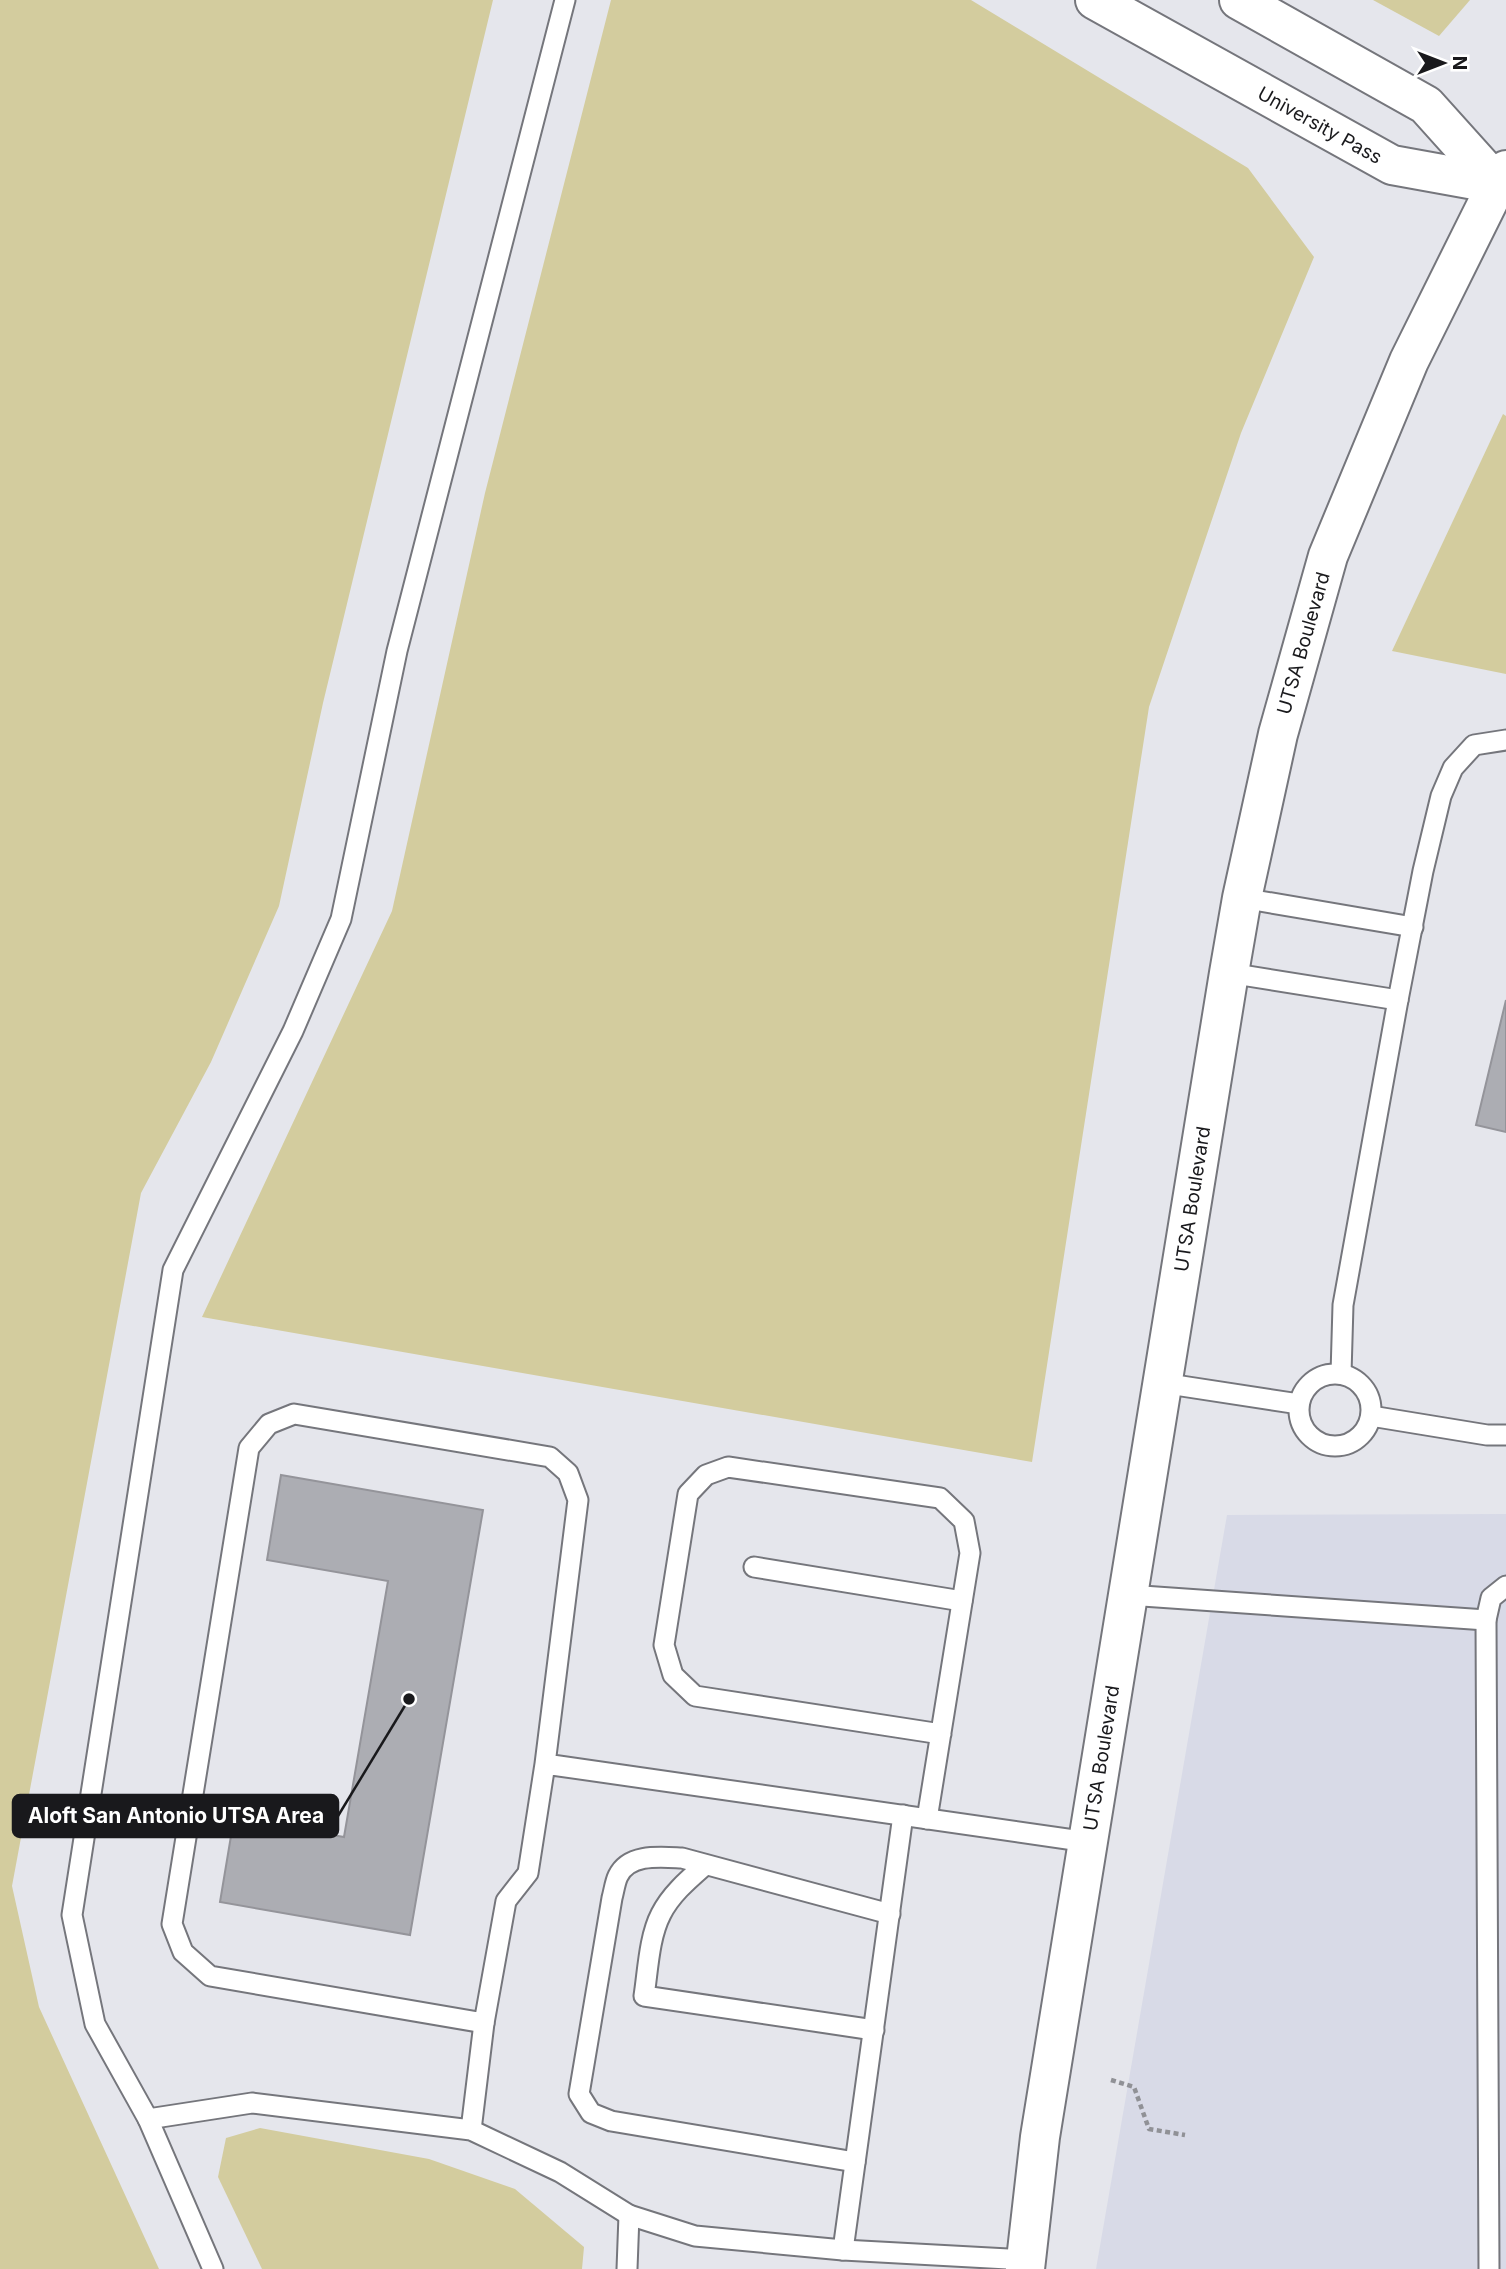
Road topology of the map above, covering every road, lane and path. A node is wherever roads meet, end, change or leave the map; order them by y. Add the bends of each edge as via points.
1 (565, 0) edge
2 (1095, 0) edge
3 (1239, 0) edge
4 (1501, 177) edge
5 (1506, 740) edge
6 (1242, 898) junction
7 (1413, 927) junction
8 (1229, 973) junction
9 (1398, 1000) junction
10 (1341, 1374) junction
11 (1163, 1383) junction
12 (1299, 1404) junction
13 (1371, 1416) junction
14 (1506, 1435) edge
15 (754, 1567) dead end
16 (1506, 1586) edge
17 (1128, 1595) junction
18 (962, 1601) junction
19 (1486, 1620) junction
20 (941, 1734) junction
21 (545, 1764) junction
22 (903, 1815) junction
23 (927, 1819) junction
24 (1088, 1842) junction
25 (705, 1865) junction
26 (890, 1914) junction
27 (484, 2023) junction
28 (874, 2030) junction
29 (1111, 2080) dead end
30 (148, 2119) junction
31 (471, 2130) junction
32 (1185, 2136) dead end
33 (855, 2162) junction
34 (629, 2215) junction
35 (844, 2250) junction
36 (1026, 2264) edge
37 (213, 2269) edge
38 (627, 2269) edge
39 (1489, 2269) edge

1 - 30 lane via 397,651 341,919 293,1031 173,1270 72,1915 95,2024
2 - 4 main road, University Pass via 1392,165
3 - 4 main road via 1426,105
4 - 6 main road, UTSA Boulevard via 1409,361 1328,556 1278,734
5 - 7 lane via 1474,745 1453,768 1441,796
6 - 7 lane
6 - 8 main road, UTSA Boulevard
7 - 9 lane
8 - 9 lane
8 - 11 main road, UTSA Boulevard
9 - 10 lane via 1343,1305
10 - 12 lane via 1326,1374 1314,1381
10 - 13 lane via 1364,1389
11 - 12 lane
11 - 17 main road, UTSA Boulevard
12 - 13 lane via 1306,1432 1329,1446 1356,1440
13 - 14 lane
15 - 18 lane
16 - 19 lane via 1491,1598
17 - 19 lane
17 - 24 main road, UTSA Boulevard
18 - 20 lane
18 - 20 lane via 970,1553 964,1521 940,1498 728,1467 706,1475 688,1494 664,1645 673,1675 695,1696
19 - 39 lane
20 - 23 lane
21 - 22 lane
21 - 27 lane via 528,1873 506,1901
21 - 27 lane via 578,1500 568,1473 550,1457 294,1414 269,1424 249,1448 172,1924 183,1952 210,1976
22 - 23 lane
22 - 26 lane
23 - 24 lane
24 - 36 main road, UTSA Boulevard via 1040,2137
25 - 26 lane
25 - 28 lane via 678,1889 660,1915 644,1996
25 - 33 lane via 656,1857 634,1861 619,1874 579,2094 591,2113 611,2121
26 - 28 lane
27 - 31 lane
28 - 33 lane
29 - 32 path via 1134,2087 1149,2129
30 - 31 lane via 252,2104
30 - 37 lane
31 - 34 lane via 561,2172
33 - 35 lane
34 - 35 lane via 695,2236
34 - 38 lane
35 - 36 lane

